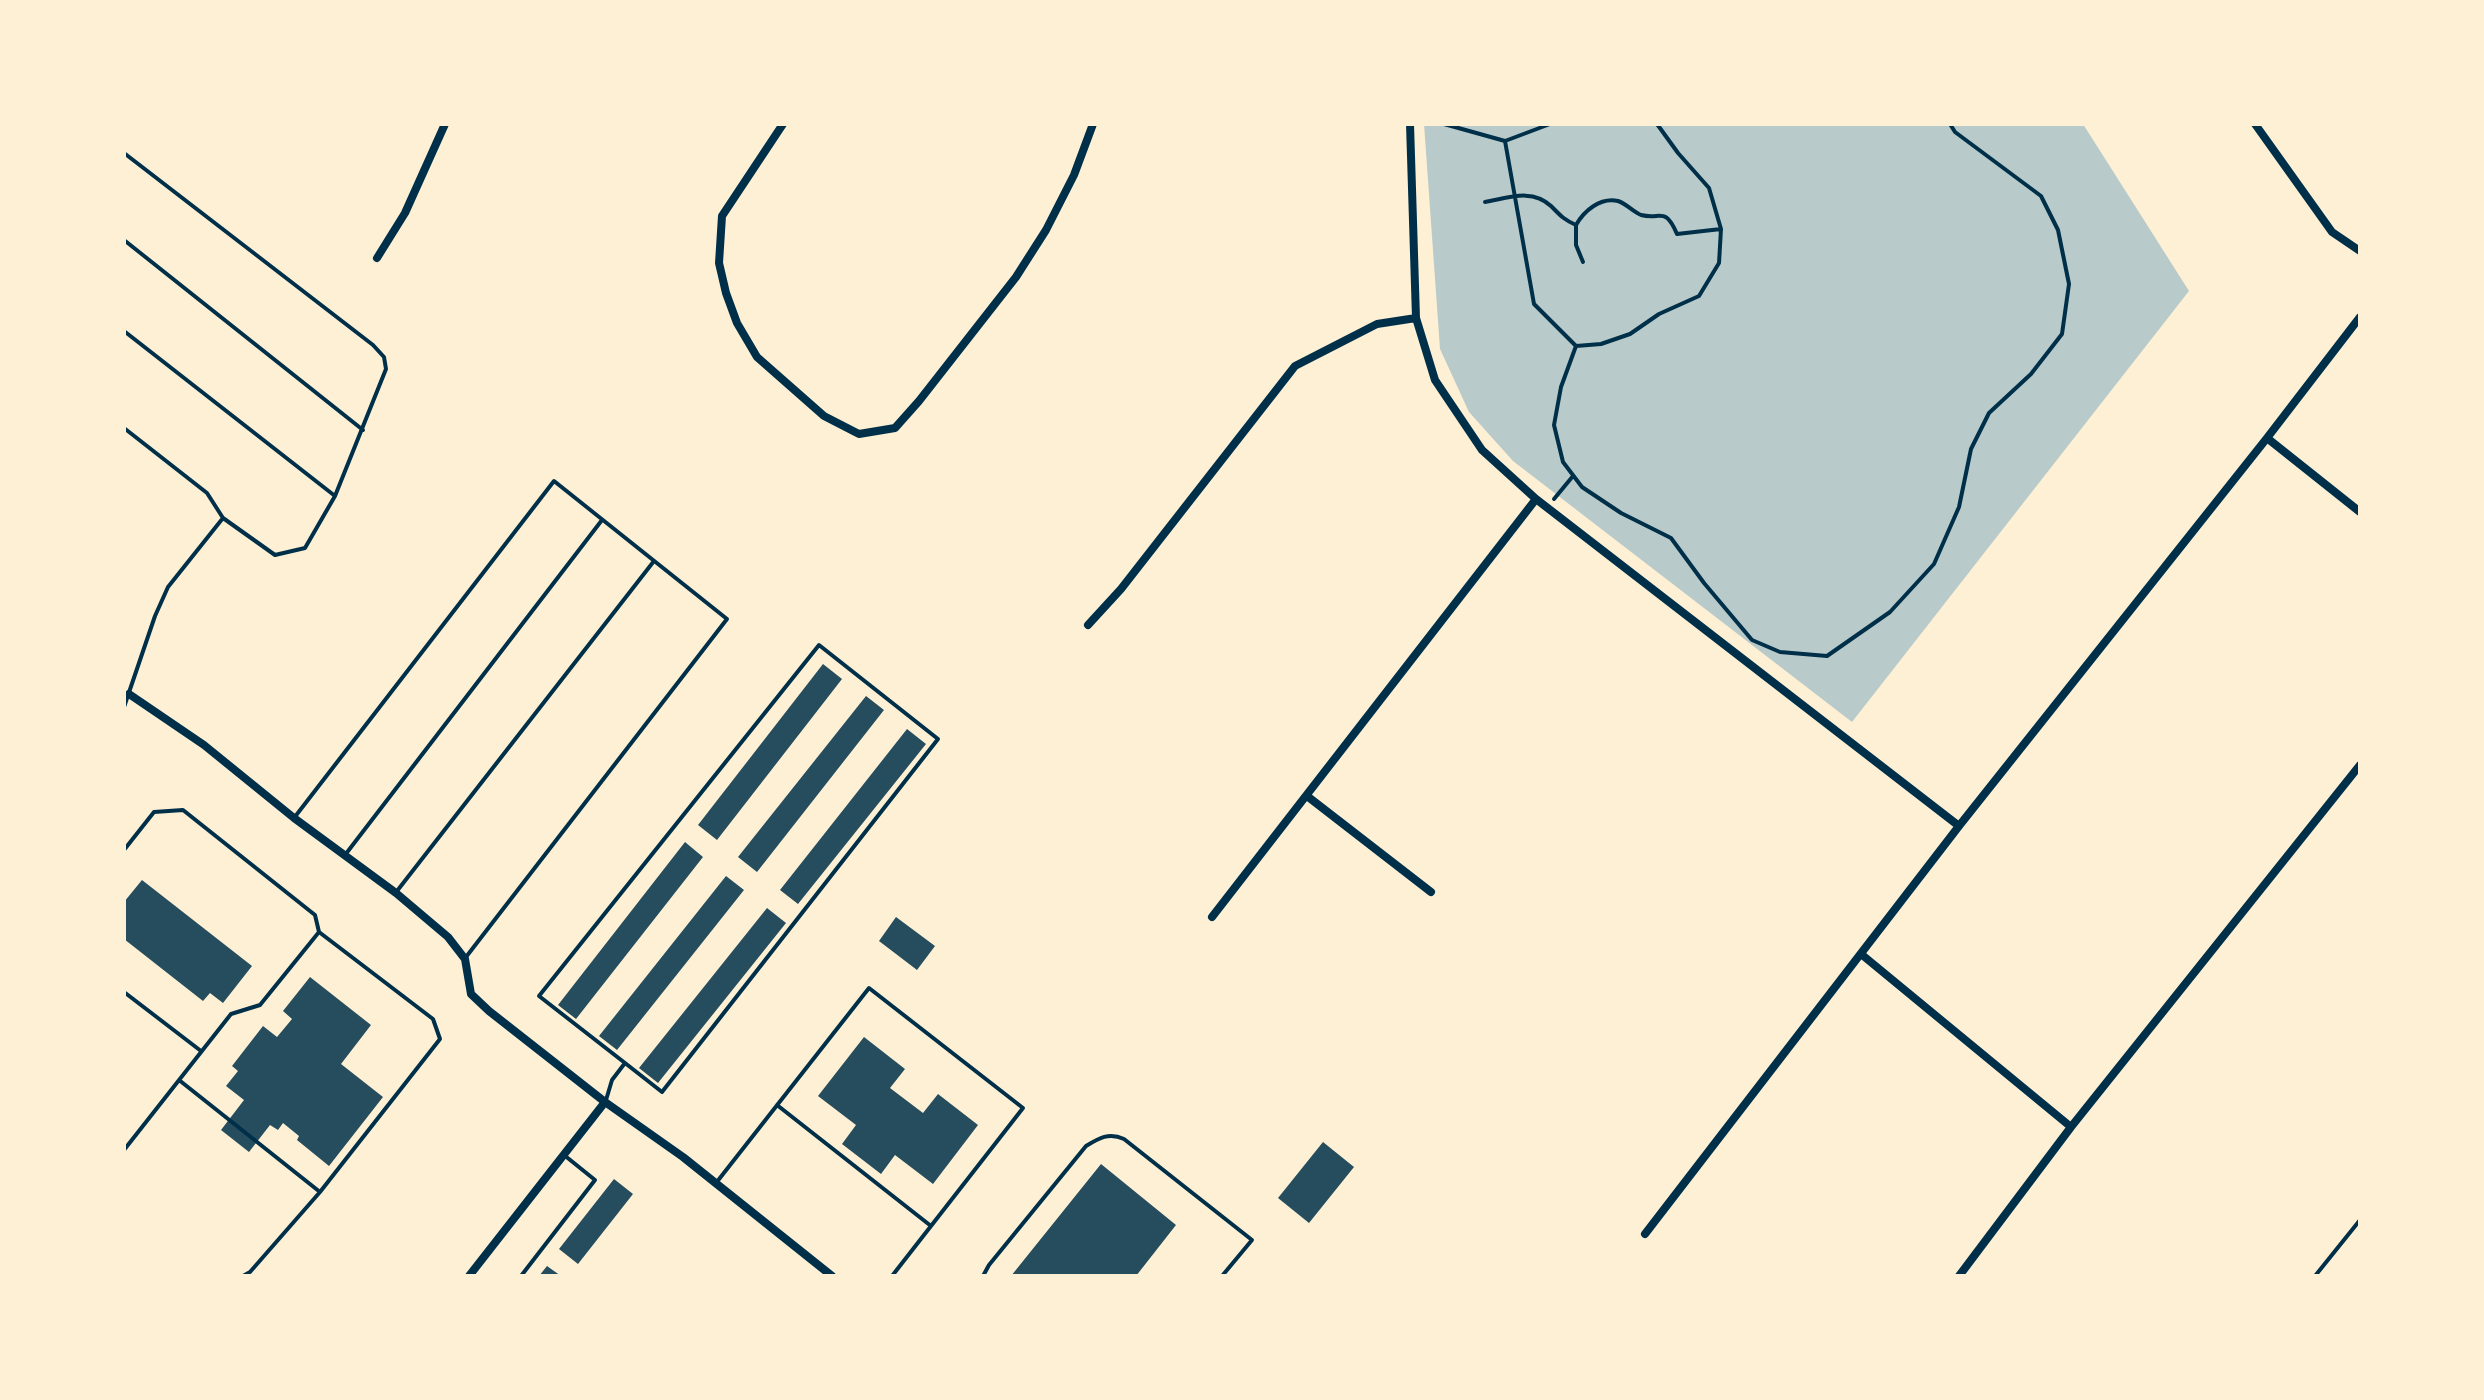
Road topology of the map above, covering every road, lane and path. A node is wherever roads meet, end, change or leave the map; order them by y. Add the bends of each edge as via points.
1 (445, 124) edge
2 (783, 124) edge
3 (1093, 124) edge
4 (1410, 124) edge
5 (1444, 124) edge
6 (1550, 124) edge
7 (1657, 124) edge
8 (1950, 124) edge
9 (2255, 124) edge
10 (1505, 141) junction
11 (124, 153) edge
12 (1485, 202) dead end
13 (1576, 225) junction
14 (1721, 229) junction
15 (124, 240) edge
16 (2360, 251) edge
17 (377, 258) dead end
18 (1583, 262) dead end
19 (2360, 317) edge
20 (1416, 318) junction
21 (124, 331) edge
22 (1576, 346) junction
23 (124, 428) edge
24 (363, 430) junction
25 (2267, 438) junction
26 (1573, 476) junction
27 (335, 496) junction
28 (1536, 499) junction
29 (1547, 507) junction
30 (2360, 512) edge
31 (223, 518) junction
32 (602, 520) junction
33 (654, 561) junction
34 (1088, 625) dead end
35 (129, 694) junction
36 (124, 707) edge
37 (2360, 765) edge
38 (1307, 796) junction
39 (294, 818) junction
40 (1959, 826) junction
41 (124, 850) edge
42 (345, 855) junction
43 (1431, 892) dead end
44 (396, 893) junction
45 (1212, 917) dead end
46 (319, 932) junction
47 (1861, 954) junction
48 (465, 959) junction
49 (124, 992) edge
50 (201, 1051) junction
51 (625, 1063) junction
52 (179, 1080) junction
53 (605, 1102) junction
54 (777, 1105) junction
55 (2071, 1127) junction
56 (124, 1150) edge
57 (564, 1155) junction
58 (716, 1183) junction
59 (320, 1192) junction
60 (2360, 1220) edge
61 (931, 1226) junction
62 (1645, 1234) dead end
63 (243, 1276) edge
64 (469, 1276) edge
65 (521, 1276) edge
66 (832, 1276) edge
67 (892, 1276) edge
68 (983, 1276) edge
69 (1222, 1276) edge
70 (1959, 1276) edge
71 (2315, 1276) edge

1 - 17 street via 405,213
2 - 3 street via 722,216 719,263 726,293 757,357 824,416 859,434 895,428 1016,277 1074,175
4 - 20 street
5 - 10 path
6 - 10 path
7 - 14 path via 1709,188
8 - 26 path via 2041,196 2058,230 2069,284 2062,334 2031,374 1989,413 1971,449 1959,507 1934,564 1890,612 1827,656 1780,652 1758,643 1671,538 1621,513
9 - 16 street via 2332,232
10 - 22 path via 1534,304
11 - 24 lane via 384,357 386,369
12 - 13 path via 1538,196
13 - 14 path via 1589,209 1618,201 1640,215 1665,217 1677,234
13 - 18 path
14 - 22 path via 1719,263 1699,296 1630,334
15 - 24 lane
19 - 25 street
20 - 28 street via 1435,380 1457,415 1482,450
20 - 34 street via 1377,324 1295,366
21 - 27 lane
22 - 26 path via 1554,425 1563,462
23 - 31 lane via 207,493
24 - 27 lane
25 - 30 street
25 - 40 street
26 - 29 path
27 - 31 lane via 305,548 275,555
28 - 29 street
28 - 38 street
29 - 40 street
31 - 35 lane via 168,587
32 - 33 lane
32 - 39 lane via 554,481
32 - 42 lane
33 - 44 lane
33 - 48 lane via 727,619
35 - 36 lane
35 - 39 street via 204,745
37 - 55 street
38 - 43 street
38 - 45 street
39 - 42 street
40 - 47 street
41 - 46 lane via 154,812 183,810 315,915
42 - 44 street
44 - 48 street via 448,937
46 - 50 lane via 260,1005 231,1014
46 - 59 lane via 433,1019 440,1039
47 - 55 street
47 - 62 street
48 - 53 street via 471,994
49 - 50 lane
50 - 52 lane
51 - 51 lane via 662,1092 938,739 819,645 539,996
51 - 53 lane
52 - 56 lane
52 - 59 lane
53 - 57 street
53 - 58 street
54 - 58 lane
54 - 61 lane
54 - 61 lane via 869,988 1023,1108
55 - 70 street
57 - 64 street
57 - 65 lane via 595,1180
58 - 66 street
59 - 63 lane
60 - 71 lane
61 - 67 lane
68 - 69 lane via 1086,1146 1116,1135 1252,1240

